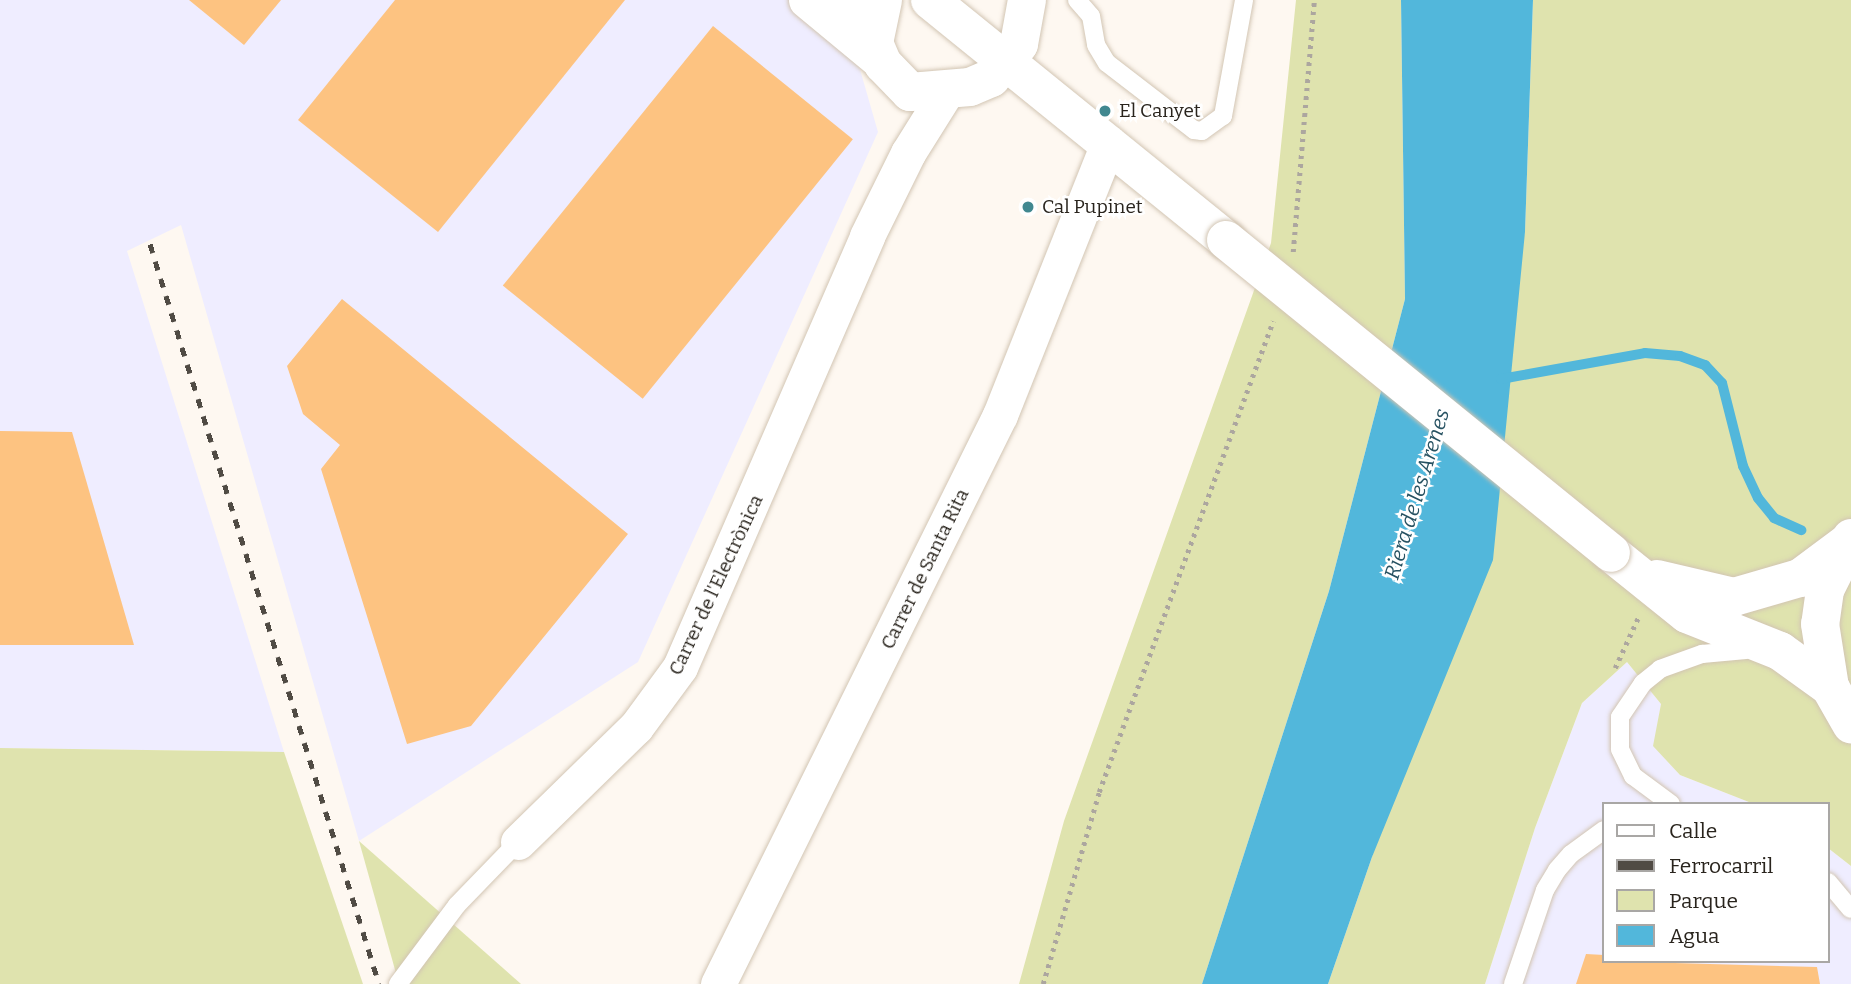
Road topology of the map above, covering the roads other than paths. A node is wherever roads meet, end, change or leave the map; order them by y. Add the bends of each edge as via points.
1 (806, 0) edge
2 (817, 0) edge
3 (930, 0) edge
4 (1027, 0) edge
5 (1077, 0) edge
6 (1244, 0) edge
7 (882, 5) edge
8 (1008, 62) junction
9 (883, 64) junction
10 (948, 89) junction
11 (909, 92) junction
12 (1108, 144) junction
13 (908, 153) junction
14 (1849, 540) edge
15 (1624, 563) junction
16 (1780, 651) junction
17 (1830, 687) junction
18 (1851, 724) edge
19 (1668, 802) edge
20 (1602, 831) edge
21 (518, 842) joint
22 (1830, 884) edge
23 (1851, 909) edge
24 (398, 984) edge
25 (718, 984) edge
26 (1513, 984) edge

1 - 9 street
2 - 7 street via 831,7
3 - 8 street
4 - 8 street via 1019,44
5 - 6 lane via 1091,16 1096,45 1107,63 1194,130 1202,131 1223,116
7 - 9 street via 874,43
8 - 10 street via 980,83
8 - 12 street
9 - 11 street
10 - 11 street
10 - 13 street, Carrer de l'Electrònica
11 - 13 street, Carrer de l'Electrònica
12 - 15 street, bridge
12 - 25 street, Carrer de Santa Rita via 1000,415
13 - 21 street, Carrer de l'Electrònica via 867,236 680,667 636,727
14 - 15 street via 1800,579 1734,597 1692,591
14 - 17 street via 1825,590 1820,624
15 - 16 street via 1687,614
16 - 17 street
16 - 19 lane via 1726,650 1681,659 1660,669 1630,698 1620,717 1620,749 1633,776
17 - 18 street
20 - 26 lane via 1571,854 1551,880
21 - 24 lane, Carrer de l'Electrònica via 457,905
22 - 23 lane

